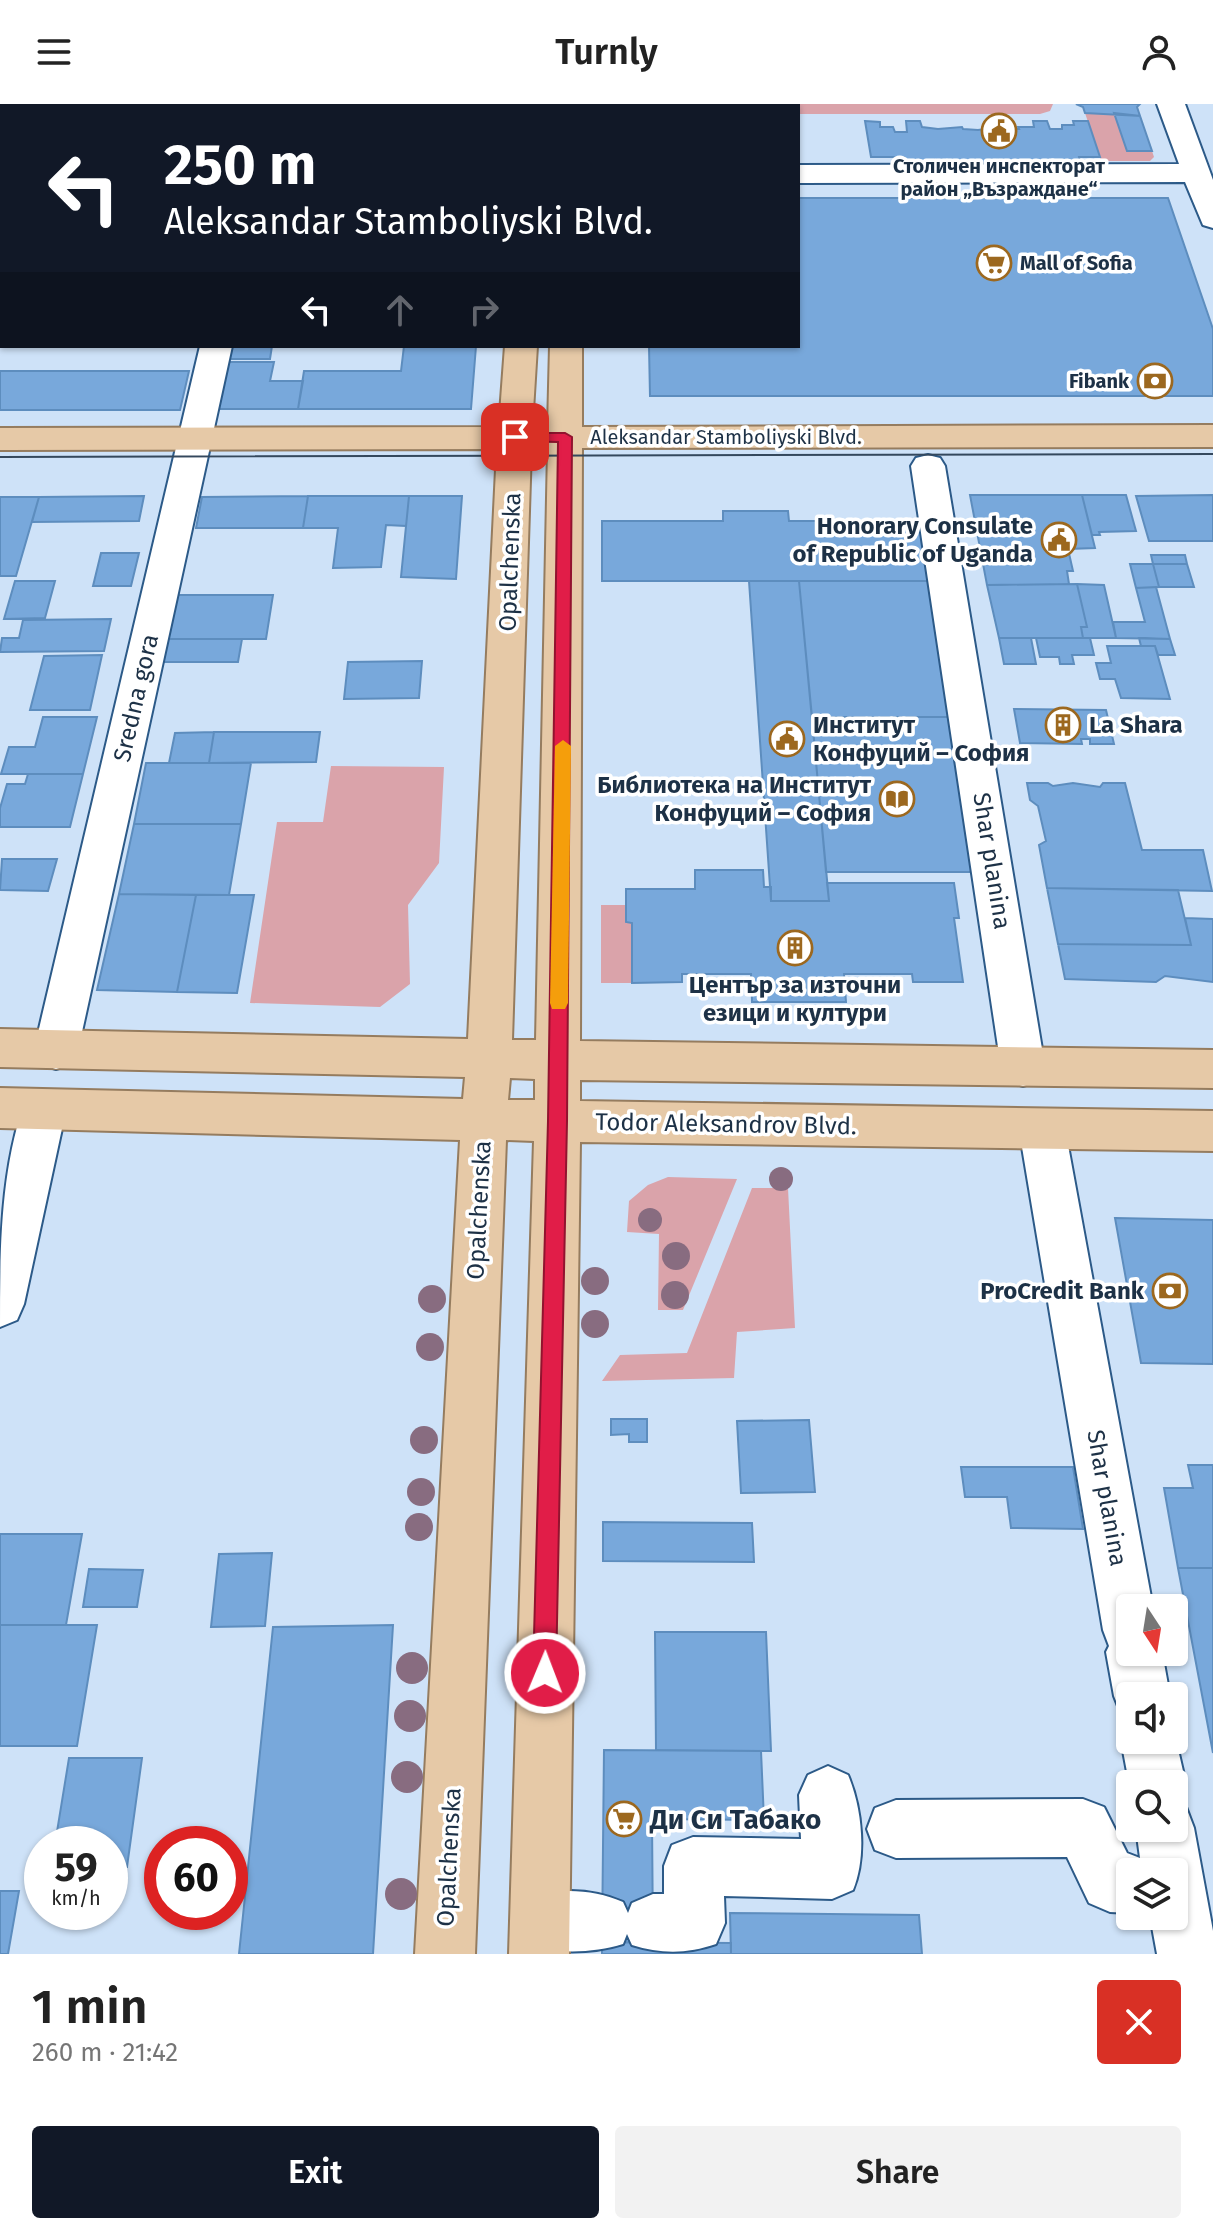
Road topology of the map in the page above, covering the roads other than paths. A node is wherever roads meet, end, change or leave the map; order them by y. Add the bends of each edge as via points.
1 (1171, 104) edge
2 (1196, 173) junction
3 (800, 174) edge
4 (1213, 219) edge
5 (216, 348) edge
6 (521, 348) edge
7 (566, 348) edge
8 (1213, 436) edge
9 (0, 439) edge
10 (514, 451) junction
11 (565, 451) junction
12 (192, 452) junction
13 (0, 465) edge
14 (928, 466) junction
15 (1213, 466) edge
16 (0, 1048) edge
17 (56, 1050) junction
18 (489, 1058) junction
19 (558, 1060) junction
20 (1023, 1067) junction
21 (1213, 1069) edge
22 (22, 1109) edge
23 (484, 1120) junction
24 (557, 1121) junction
25 (1042, 1129) junction
26 (1213, 1131) edge
27 (0, 1304) edge
28 (1124, 1594) edge
29 (828, 1795) dead end
30 (896, 1829) dead end
31 (1116, 1882) edge
32 (1183, 1930) edge
33 (539, 1938) edge
34 (445, 1954) edge
35 (1187, 1954) edge

1 - 2 street
2 - 3 street
2 - 4 street
5 - 12 street, Sredna gora
6 - 10 main road, Opalchenska
7 - 11 main road
8 - 11 main road, Aleksandar Stamboliyski Blvd.
9 - 12 main road, Aleksandar Stamboliyski Blvd.
10 - 11 main road, Aleksandar Stamboliyski Blvd.
10 - 12 main road, Aleksandar Stamboliyski Blvd.
10 - 18 main road, Opalchenska
11 - 14 main road, Aleksandar Stamboliyski Blvd.
11 - 19 main road
12 - 13 main road, Aleksandar Stamboliyski Blvd.
12 - 17 street, Sredna gora
14 - 15 main road, Aleksandar Stamboliyski Blvd.
14 - 20 street, Shar planina
16 - 17 main road
17 - 18 main road
18 - 19 main road
18 - 23 main road, Opalchenska
19 - 20 main road
19 - 24 main road
20 - 21 main road
22 - 23 main road, Todor Aleksandrov Blvd.
22 - 27 street
23 - 24 main road, Todor Aleksandrov Blvd.
23 - 34 main road, Opalchenska
24 - 25 main road, Todor Aleksandrov Blvd.
24 - 33 main road
25 - 26 main road, Todor Aleksandrov Blvd.
25 - 28 street, Shar planina
29 - 33 street via 832,1869 693,1866 695,1923 628,1923
30 - 31 street via 1083,1828 1110,1882
32 - 35 street

